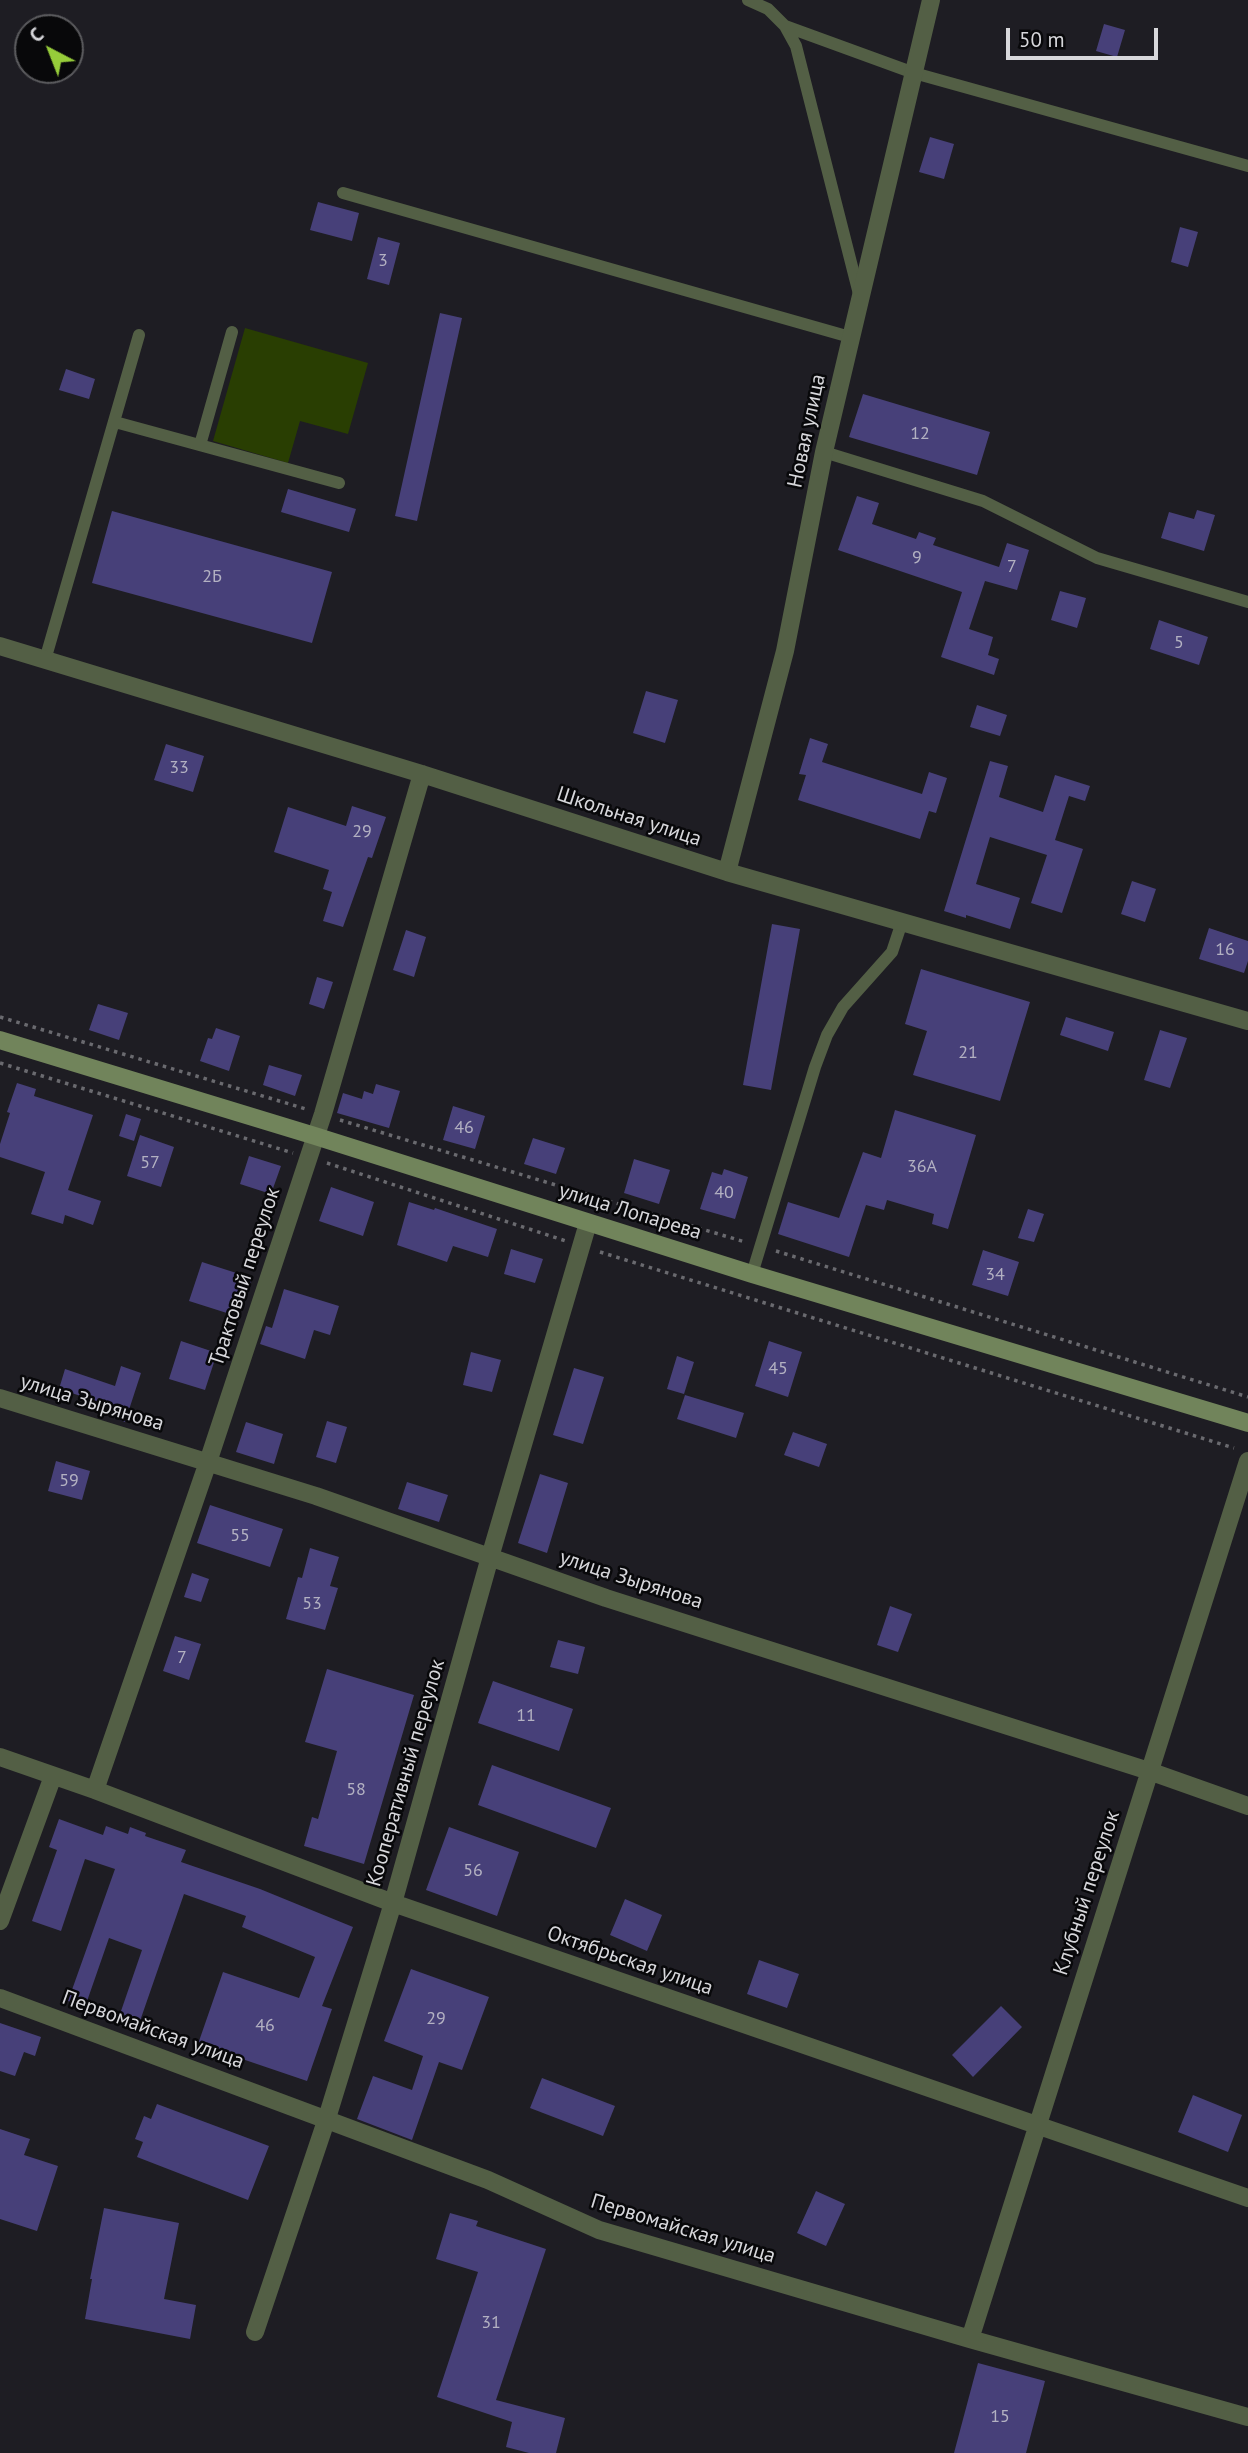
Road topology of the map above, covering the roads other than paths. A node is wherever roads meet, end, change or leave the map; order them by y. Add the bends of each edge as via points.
1 (748, 0) edge
2 (931, 0) edge
3 (785, 26) junction
4 (914, 73) junction
5 (1248, 166) edge
6 (343, 193) dead end
7 (860, 297) junction
8 (232, 332) dead end
9 (139, 335) dead end
10 (850, 337) junction
11 (115, 422) junction
12 (200, 445) junction
13 (824, 452) junction
14 (339, 483) dead end
15 (1248, 602) edge
16 (0, 646) edge
17 (45, 660) junction
18 (422, 774) junction
19 (727, 872) junction
20 (902, 922) junction
21 (1248, 1021) edge
22 (0, 1041) edge
23 (315, 1136) junction
24 (588, 1223) junction
25 (752, 1274) junction
26 (0, 1398) edge
27 (1248, 1423) edge
28 (1241, 1454) edge
29 (208, 1462) junction
30 (490, 1557) junction
31 (0, 1757) edge
32 (1149, 1771) junction
33 (53, 1776) junction
34 (95, 1790) junction
35 (1248, 1806) edge
36 (393, 1903) junction
37 (0, 1921) edge
38 (0, 1998) edge
39 (327, 2119) junction
40 (1036, 2126) junction
41 (1248, 2198) edge
42 (255, 2332) dead end
43 (970, 2339) junction
44 (1248, 2417) edge

1 - 3 lane via 768,9
2 - 4 street, Новая улица
3 - 4 lane
3 - 7 lane via 796,46
4 - 5 lane
4 - 7 street, Новая улица
6 - 10 lane
7 - 10 street, Новая улица
8 - 12 lane
9 - 11 lane
10 - 13 street, Новая улица
11 - 12 lane
11 - 17 lane
12 - 14 lane
13 - 15 lane via 983,501 1097,558
13 - 19 street, Новая улица via 785,651
16 - 17 street, Школьная улица
17 - 18 street, Школьная улица
18 - 19 street, Школьная улица
18 - 23 street, Трактовый переулок
19 - 20 street, Школьная улица
20 - 21 street, Школьная улица
20 - 25 lane via 892,952 843,1007 827,1035
22 - 23 main road, улица Лопарева
23 - 24 main road, улица Лопарева
23 - 29 street, Трактовый переулок
24 - 25 main road, улица Лопарева
24 - 30 street, Кооперативный переулок
25 - 27 main road, улица Лопарева
26 - 29 street, улица Зырянова
28 - 32 street, Клубный переулок
29 - 30 street, улица Зырянова
29 - 34 street, Трактовый переулок
30 - 32 street, улица Зырянова
30 - 36 street, Кооперативный переулок
31 - 33 street, Октябрьская улица
32 - 35 street, улица Зырянова
32 - 40 street, Клубный переулок
33 - 34 street, Октябрьская улица
33 - 37 street
34 - 36 street, Октябрьская улица
36 - 39 street, Кооперативный переулок
36 - 40 street, Октябрьская улица
38 - 39 street, Первомайская улица
39 - 42 street, Кооперативный переулок
39 - 43 street, Первомайская улица via 488,2180 600,2230
40 - 41 street, Октябрьская улица
40 - 43 street, Клубный переулок
43 - 44 street, Первомайская улица

